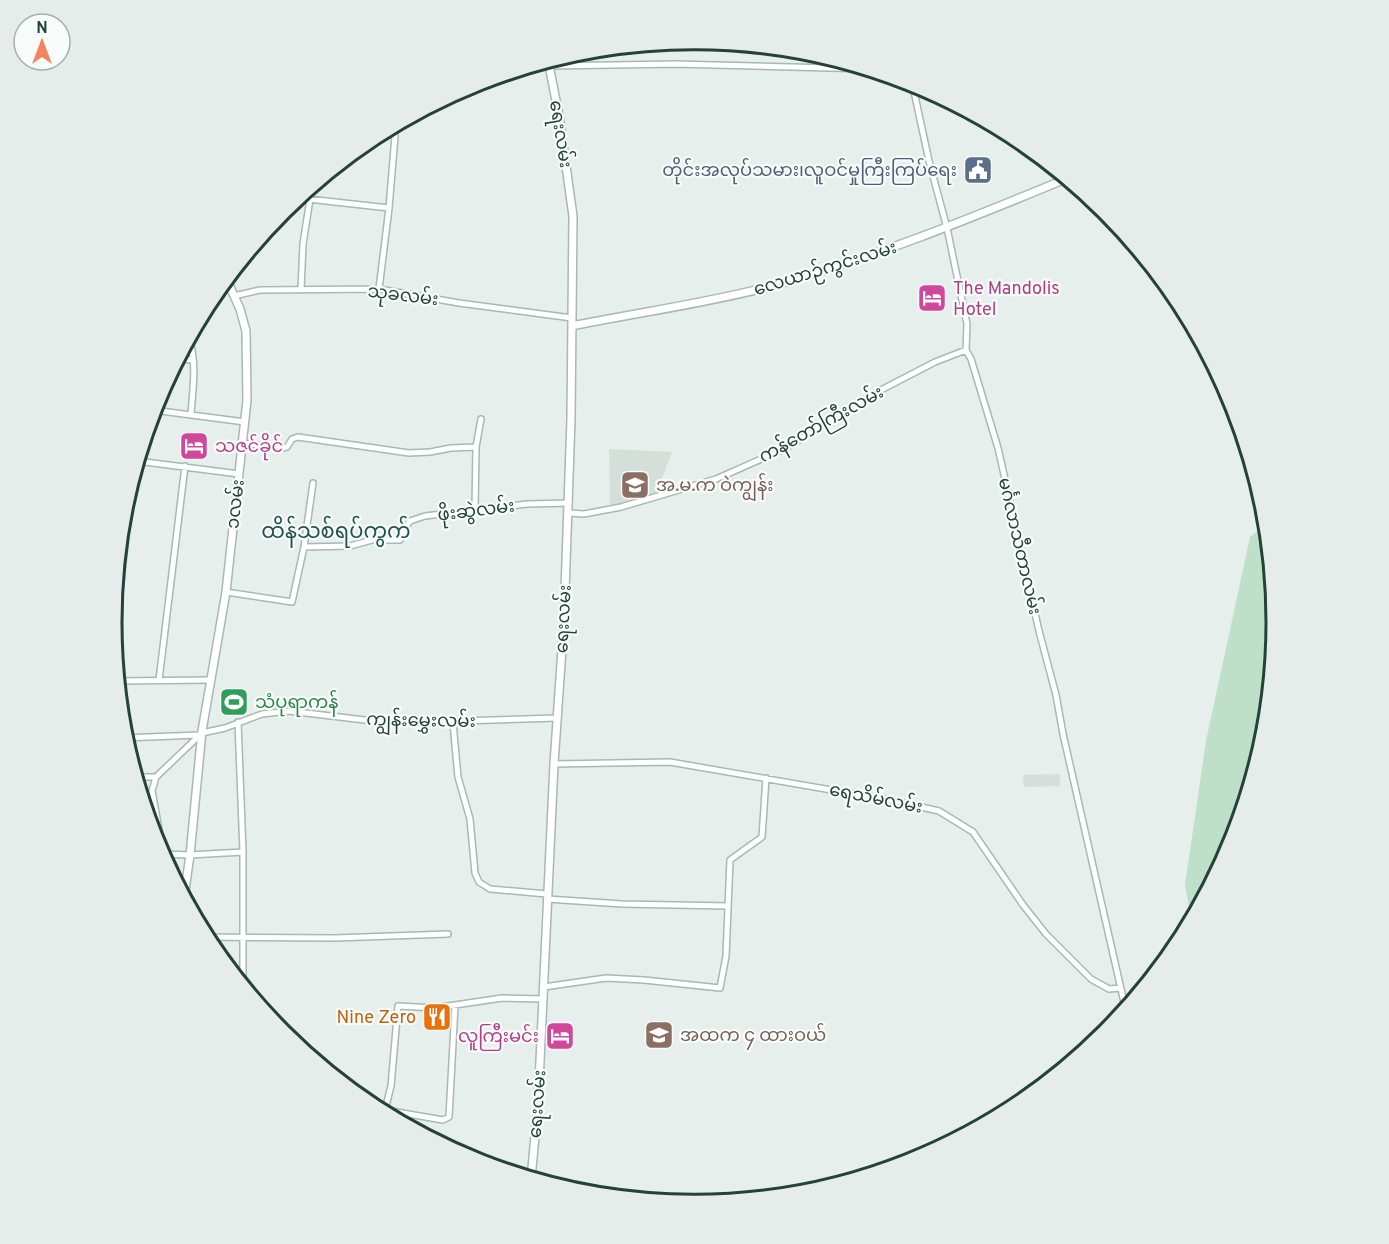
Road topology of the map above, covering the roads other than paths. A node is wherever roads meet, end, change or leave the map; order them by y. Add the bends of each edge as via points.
1 (573, 63) edge
2 (550, 68) edge
3 (839, 68) edge
4 (914, 93) edge
5 (394, 135) edge
6 (1059, 182) edge
7 (309, 199) joint
8 (389, 208) junction
9 (947, 228) junction
10 (231, 287) edge
11 (379, 289) junction
12 (301, 290) junction
13 (234, 296) junction
14 (572, 322) junction
15 (191, 350) edge
16 (966, 350) junction
17 (186, 360) edge
18 (193, 360) junction
19 (163, 411) edge
20 (192, 414) junction
21 (481, 419) dead end
22 (245, 422) junction
23 (243, 443) junction
24 (476, 447) junction
25 (145, 462) edge
26 (185, 466) junction
27 (239, 474) junction
28 (313, 483) dead end
29 (569, 503) junction
30 (475, 509) junction
31 (569, 513) junction
32 (304, 547) junction
33 (226, 592) junction
34 (159, 680) junction
35 (210, 680) junction
36 (125, 681) edge
37 (557, 718) junction
38 (238, 722) junction
39 (453, 723) junction
40 (200, 734) junction
41 (134, 737) edge
42 (554, 764) junction
43 (144, 777) edge
44 (156, 777) junction
45 (766, 778) junction
46 (157, 818) edge
47 (243, 852) junction
48 (172, 854) edge
49 (190, 855) junction
50 (186, 884) edge
51 (547, 896) junction
52 (728, 906) junction
53 (448, 934) dead end
54 (216, 937) edge
55 (243, 938) junction
56 (243, 974) edge
57 (544, 987) junction
58 (1121, 988) junction
59 (544, 999) junction
60 (1124, 1000) edge
61 (455, 1006) junction
62 (385, 1104) edge
63 (401, 1114) edge
64 (532, 1171) edge

1 - 3 street
2 - 14 street, ရေးလမ်း via 573,216
4 - 9 street, မင်္ဂလာသီတာလမ်း
5 - 8 street
6 - 9 street, လေယာဉ်ကွင်းလမ်း
7 - 8 street
7 - 12 street
8 - 11 street
9 - 14 street, လေယာဉ်ကွင်းလမ်း via 719,299
9 - 16 street, မင်္ဂလာသီတာလမ်း via 967,324
10 - 13 street, ၁လမ်း
11 - 12 street, သုခလမ်း
11 - 14 street, သုခလမ်း
12 - 13 street, သုခလမ်း via 260,290
13 - 22 street, ၁လမ်း via 246,332
14 - 29 street, ရေးလမ်း
15 - 18 street
16 - 31 street, ကန်တော်ကြီးလမ်း via 879,392 784,449 716,480 621,507
16 - 58 street, မင်္ဂလာသီတာလမ်း via 998,448
17 - 18 street
18 - 20 street
19 - 20 street
20 - 22 street
21 - 24 street
22 - 23 street, ၁လမ်း
23 - 24 street via 288,447 297,437 409,453
23 - 27 street, ၁လမ်း
24 - 30 street
25 - 26 street
26 - 27 street
26 - 34 street
27 - 33 street, ၁လမ်း
28 - 32 street
29 - 30 street, ဖိုးဆွဲလမ်း
29 - 31 street, ရေးလမ်း
30 - 32 street, ဖိုးဆွဲလမ်း via 415,519 407,525 400,540
31 - 37 street, ရေးလမ်း
32 - 33 street via 292,602
33 - 35 street, ၁လမ်း
34 - 35 street
34 - 36 street
35 - 40 street, ၁လမ်း
37 - 39 street, ကျွန်းမွှေးလမ်း
37 - 42 street, ရေးလမ်း
38 - 39 street, ကျွန်းမွှေးလမ်း via 289,711 390,723
38 - 40 street, ကျွန်းမွှေးလမ်း
38 - 47 street
39 - 51 street via 458,777 470,819 478,882 490,889
40 - 41 street
40 - 44 street
40 - 49 street
42 - 45 street, ရေသိမ်လမ်း via 670,762
42 - 51 street, ရေးလမ်း
43 - 44 street
44 - 46 street via 152,791
45 - 52 street via 762,837 730,860
45 - 58 street, ရေသိမ်လမ်း via 917,806 956,819 973,832 1046,934 1091,979 1109,989
47 - 49 street
47 - 55 street
48 - 49 street
49 - 50 street
51 - 52 street via 622,904
51 - 57 street, ရေးလမ်း
52 - 57 street via 720,988 606,978
53 - 55 street
54 - 55 street
55 - 56 street
57 - 59 street, ရေးလမ်း
58 - 60 street, မင်္ဂလာသီတာလမ်း
59 - 61 street via 502,998
59 - 64 street, ရေးလမ်း
61 - 62 street via 398,1006 391,1086
61 - 63 street via 449,1117 443,1120

